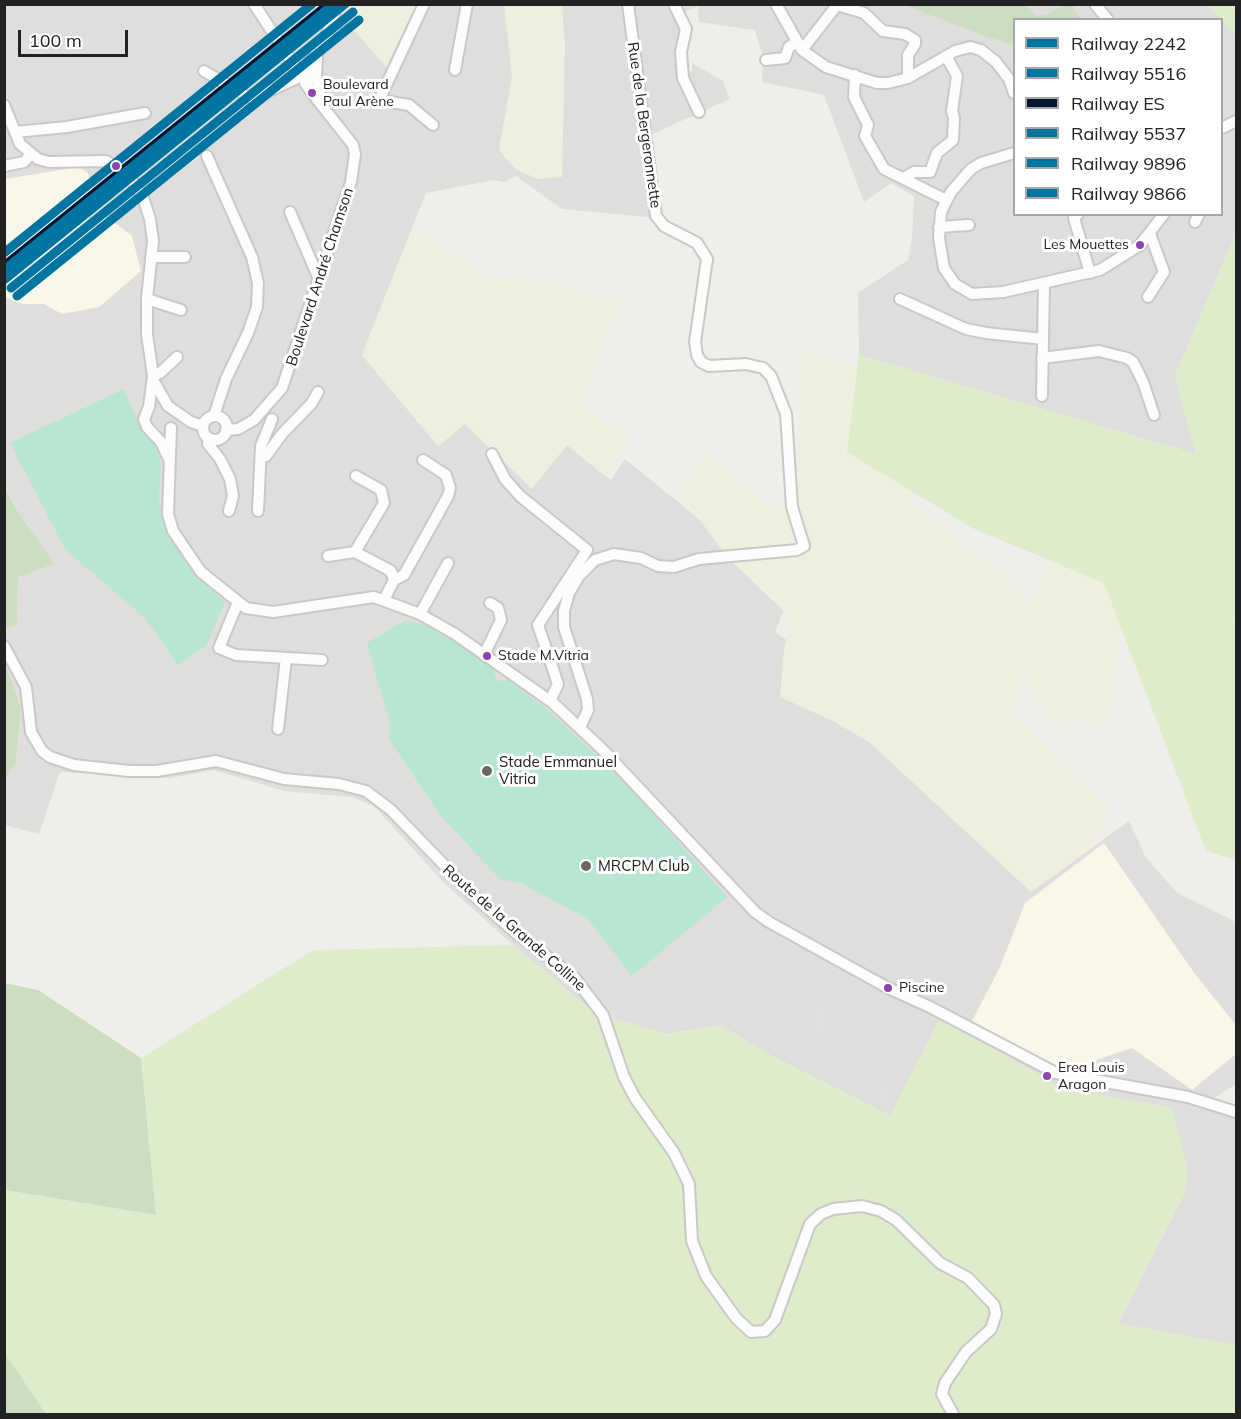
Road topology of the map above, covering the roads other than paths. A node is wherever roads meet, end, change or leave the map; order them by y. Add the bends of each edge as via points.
1 (254, 4) edge
2 (337, 4) edge
3 (424, 4) edge
4 (468, 4) edge
5 (628, 4) edge
6 (674, 4) edge
7 (776, 4) edge
8 (1095, 4) edge
9 (1106, 18) edge
10 (800, 46) junction
11 (946, 56) junction
12 (766, 60) dead end
13 (455, 70) dead end
14 (204, 71) dead end
15 (310, 73) junction
16 (855, 75) junction
17 (908, 78) junction
18 (1013, 91) edge
19 (4, 105) edge
20 (699, 112) dead end
21 (145, 113) dead end
22 (433, 125) dead end
23 (15, 132) junction
24 (31, 153) junction
25 (1013, 153) edge
26 (207, 156) dead end
27 (4, 166) edge
28 (905, 177) junction
29 (946, 200) junction
30 (290, 212) dead end
31 (1163, 216) edge
32 (1073, 217) edge
33 (969, 225) dead end
34 (939, 227) junction
35 (1150, 234) junction
36 (185, 256) dead end
37 (151, 257) junction
38 (1090, 273) junction
39 (319, 279) junction
40 (1044, 284) junction
41 (1148, 297) dead end
42 (900, 298) dead end
43 (147, 299) junction
44 (181, 310) dead end
45 (1043, 339) junction
46 (177, 357) dead end
47 (1042, 358) junction
48 (153, 378) junction
49 (318, 392) dead end
50 (1042, 396) dead end
51 (149, 407) junction
52 (169, 407) junction
53 (268, 415) junction
54 (1154, 415) dead end
55 (214, 416) junction
56 (191, 422) junction
57 (173, 425) junction
58 (203, 426) junction
59 (226, 430) junction
60 (154, 433) junction
61 (209, 438) junction
62 (261, 453) junction
63 (492, 454) dead end
64 (423, 460) dead end
65 (170, 462) junction
66 (356, 476) dead end
67 (229, 511) dead end
68 (258, 511) dead end
69 (355, 552) junction
70 (327, 556) dead end
71 (448, 563) dead end
72 (394, 580) junction
73 (385, 598) junction
74 (238, 602) junction
75 (490, 603) dead end
76 (420, 614) junction
77 (4, 646) edge
78 (484, 654) junction
79 (286, 658) junction
80 (322, 660) dead end
81 (550, 701) junction
82 (580, 728) junction
83 (278, 729) dead end
84 (1236, 1112) edge
85 (952, 1414) edge

1 - 15 street via 296,68
2 - 15 street via 336,15
3 - 22 street via 381,96 384,101 409,105
4 - 13 street
5 - 82 street, Rue de la Bergeronnette via 656,216 664,226 697,243 707,259 695,342 697,355 709,366 746,364 763,368 771,376 786,414 792,507 804,546 699,559 674,567 614,554 595,560 569,592 564,611 564,627 587,699 588,710
6 - 20 street via 686,29 681,52 683,78
7 - 10 street
8 - 9 street
10 - 12 street via 789,47 785,58
10 - 16 street via 817,63
10 - 17 street via 837,5 864,13 884,32 905,34 915,40 908,54
11 - 17 street
11 - 18 street via 966,48 981,50 1006,74
11 - 28 street via 957,76 953,140 937,153 930,172 914,172
14 - 15 street via 248,97
15 - 39 street, Boulevard André Chamson via 322,104 353,145 355,154 351,182
16 - 17 street via 882,83
16 - 28 street via 854,97 868,125 865,136 884,169
19 - 23 street
21 - 23 street
23 - 24 street via 20,144
24 - 27 street via 24,162
24 - 37 street via 49,162 106,160 129,176 147,207 153,241
25 - 29 street via 971,169
26 - 55 street via 252,258 258,283 249,333 226,379
28 - 29 street
29 - 34 street
30 - 39 street
31 - 35 street
32 - 38 street
33 - 34 street
34 - 40 street via 944,268 964,291 982,295
35 - 38 street via 1110,265
35 - 41 street via 1164,272
36 - 37 street
37 - 43 street
38 - 40 street
39 - 53 street, Boulevard André Chamson via 289,372
40 - 45 street
42 - 45 street via 966,329
43 - 44 street
43 - 48 street
45 - 47 street
46 - 48 street
47 - 50 street
47 - 54 street via 1099,351 1127,358 1143,382
48 - 51 street
48 - 52 street
49 - 62 street via 266,456
51 - 52 street via 158,403
51 - 60 street via 144,419
52 - 56 street
52 - 57 street
53 - 59 street, Boulevard André Chamson
53 - 62 street
55 - 58 street
55 - 59 street via 224,420
56 - 57 street
56 - 58 street
57 - 60 street via 164,433
57 - 65 street
58 - 61 street
59 - 61 street via 220,439
60 - 65 street
61 - 67 street via 208,444 230,479 233,496
62 - 68 street
63 - 81 street via 505,479 520,496 587,550 538,625 558,684
64 - 72 street via 446,474 450,488 404,574
65 - 74 street via 168,514 173,531 192,563
66 - 69 street via 381,490 384,503
69 - 70 street
69 - 72 street via 391,571
71 - 76 street
72 - 73 street
73 - 74 street via 357,598 273,612 257,612
73 - 76 street
74 - 79 street via 219,648 236,655
75 - 78 street via 498,608 501,620
76 - 78 street
77 - 85 street, Route de la Grande Colline via 26,687 31,732 50,757 74,765 129,771 158,771 216,761 284,779 339,784 366,791 391,810 481,902 574,977 603,1015 624,1077 674,1153 689,1184 692,1241 697,1259 715,1292 751,1332 765,1331 775,1320 810,1224 833,1209 862,1206 881,1210 940,1263 968,1278 994,1305 996,1314 991,1329 966,1352 945,1383 942,1394
78 - 81 street
79 - 80 street
79 - 83 street
81 - 82 street
82 - 84 street via 755,912 770,922 888,988 1056,1073 1188,1097

